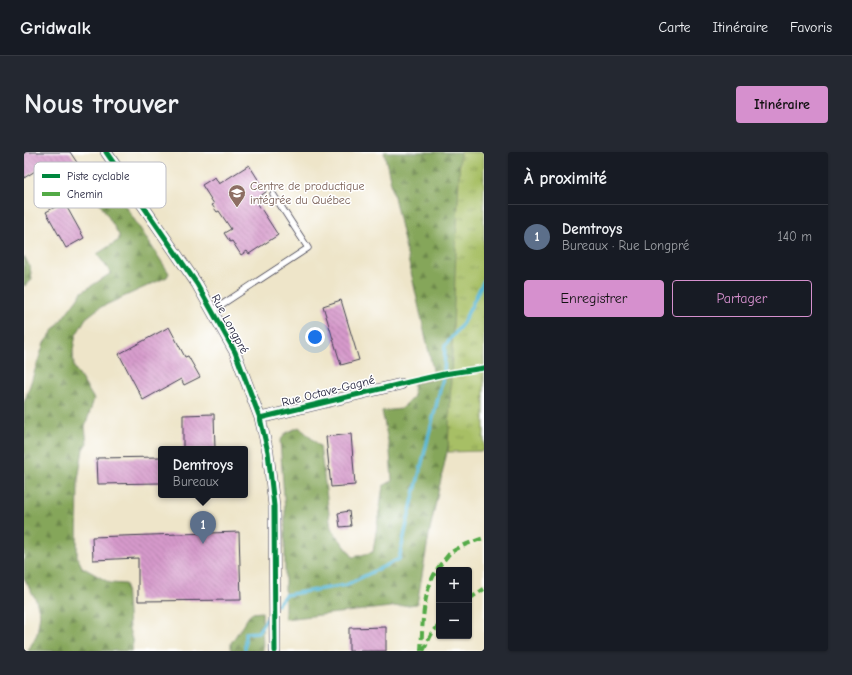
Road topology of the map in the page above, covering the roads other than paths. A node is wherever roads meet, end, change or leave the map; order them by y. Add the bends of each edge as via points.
1 (106, 152) edge
2 (113, 162) edge
3 (273, 194) dead end
4 (145, 208) edge
5 (212, 310) junction
6 (401, 384) dead end
7 (260, 418) junction
8 (275, 651) edge

1 - 2 street, Rue Longpré
3 - 5 lane via 308,248
4 - 5 street, Rue Longpré
5 - 7 street, Rue Longpré via 235,352
6 - 7 street, Rue Octave-Gagné
7 - 8 street, Rue Longpré via 268,452 274,506

